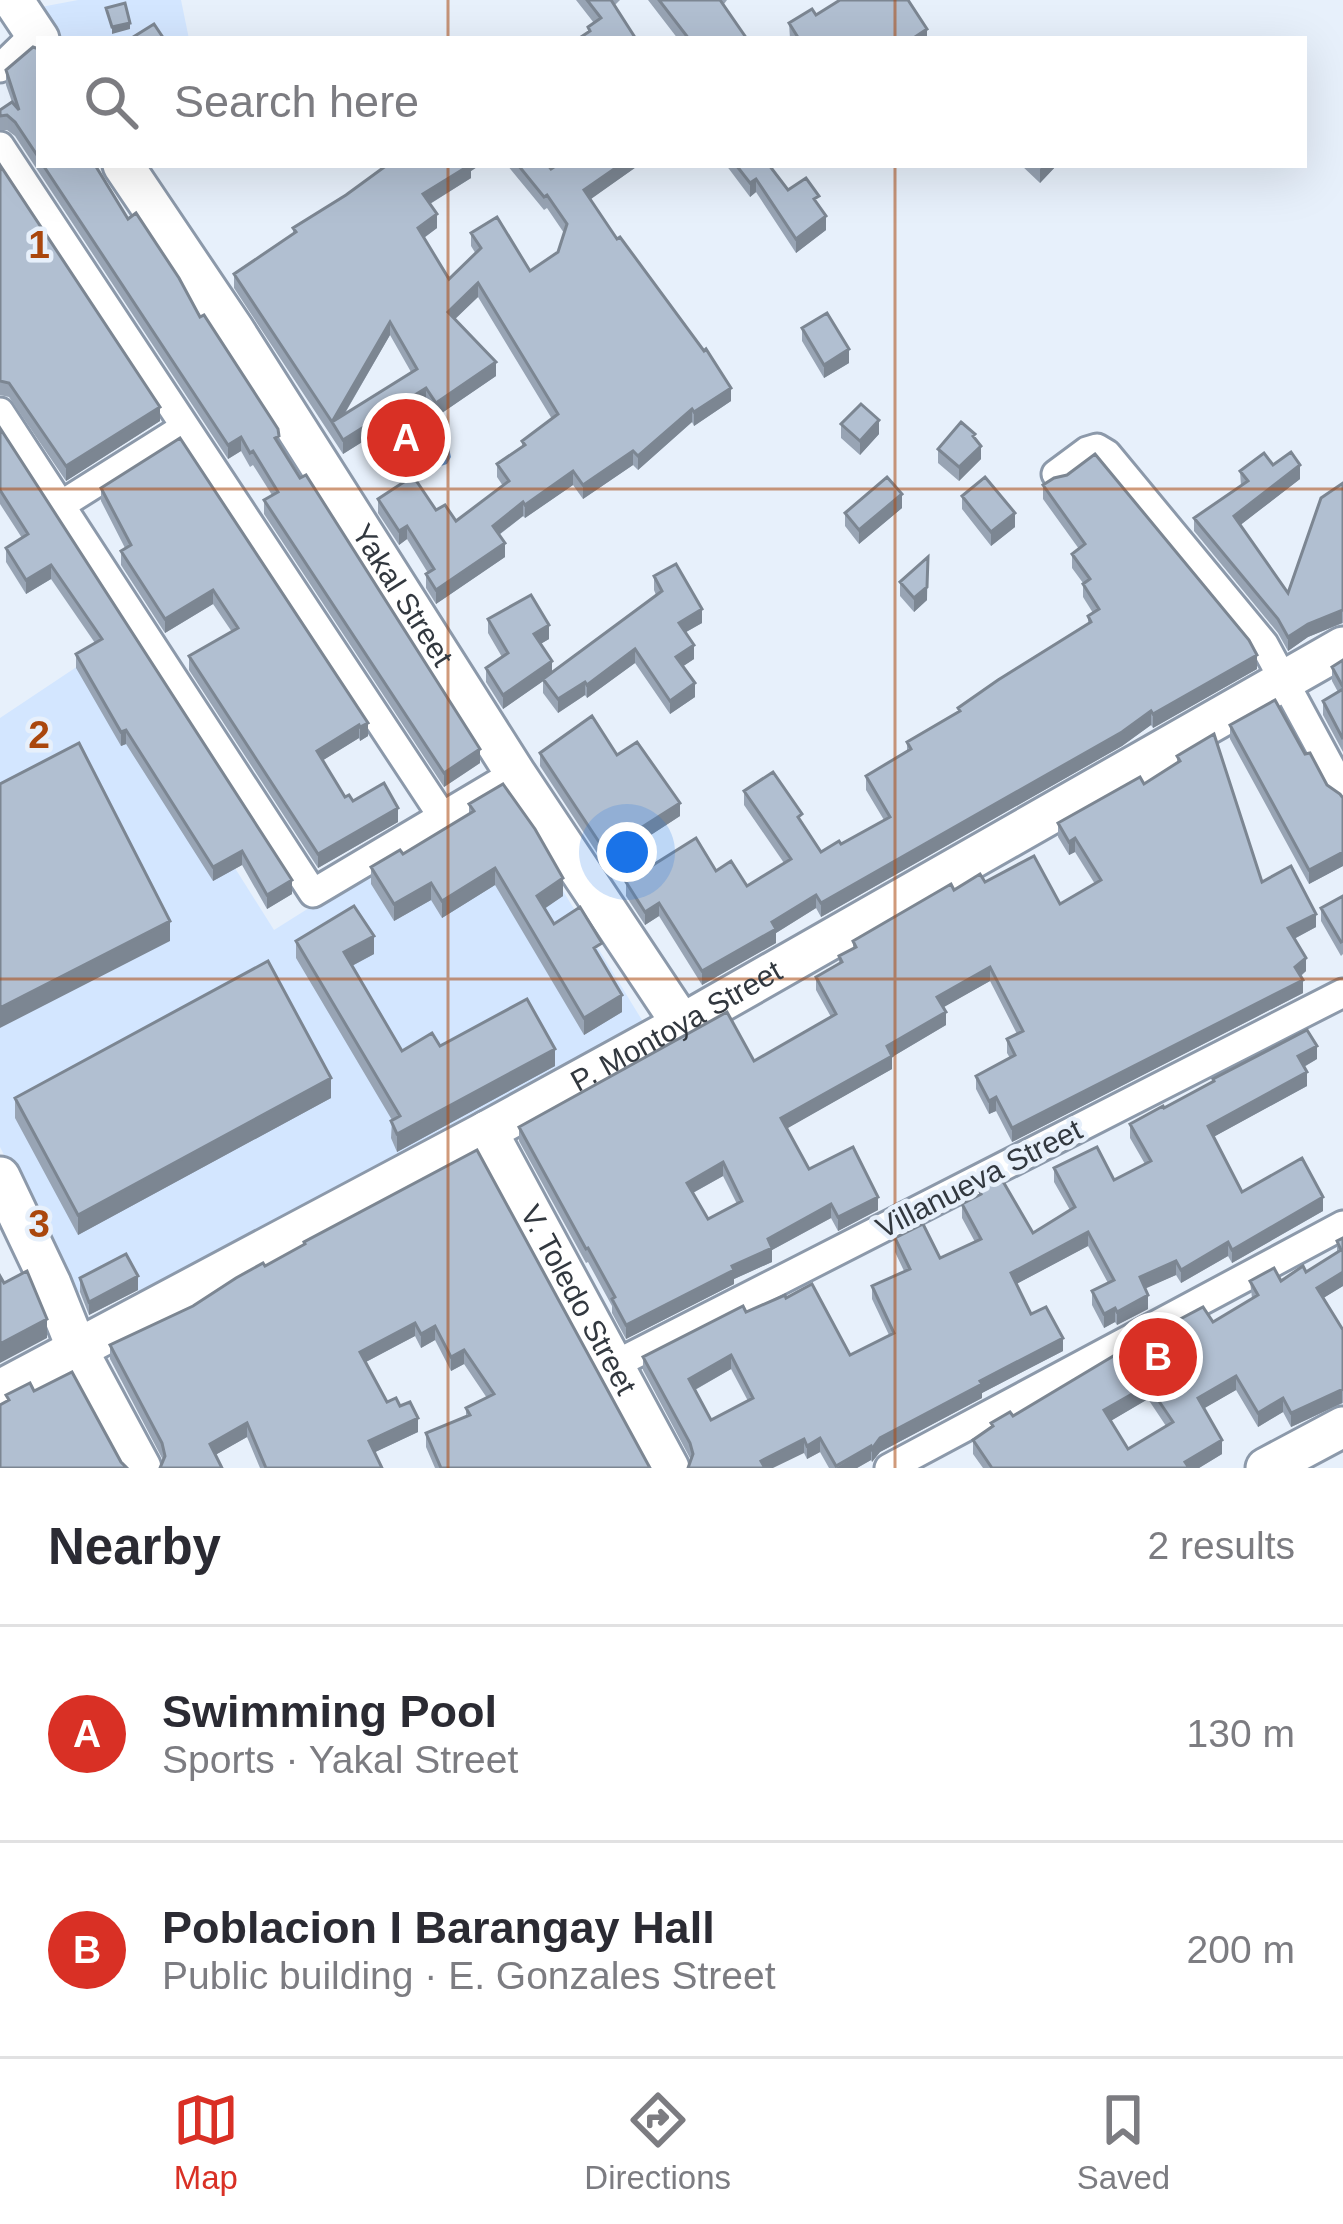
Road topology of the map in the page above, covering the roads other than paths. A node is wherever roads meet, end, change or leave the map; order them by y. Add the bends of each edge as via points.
1 (13, 0) edge
2 (36, 36) edge
3 (36, 38) edge
4 (0, 68) edge
5 (0, 146) edge
6 (125, 168) edge
7 (0, 412) edge
8 (185, 427) junction
9 (1056, 475) edge
10 (61, 505) junction
11 (1343, 647) edge
12 (1286, 679) junction
13 (515, 772) junction
14 (1343, 790) edge
15 (442, 816) junction
16 (1343, 993) edge
17 (682, 1024) junction
18 (487, 1131) junction
19 (0, 1177) edge
20 (1343, 1225) edge
21 (77, 1349) junction
22 (614, 1365) junction
23 (0, 1390) edge
24 (1343, 1426) edge
25 (141, 1468) edge
26 (670, 1468) edge
27 (889, 1468) edge
28 (1266, 1468) edge

1 - 2 street
3 - 4 street
5 - 8 street
6 - 13 street, Yakal Street
7 - 10 street
8 - 10 street
8 - 15 street
9 - 12 street via 1087,451 1107,454 1246,619
10 - 15 street via 313,892
11 - 12 street, P. Montoya Street
12 - 14 street
12 - 17 street, P. Montoya Street
13 - 15 street
13 - 17 street, Yakal Street
16 - 22 street, Villanueva Street
17 - 18 street, P. Montoya Street
18 - 21 street, P. Montoya Street
18 - 22 street, V. Toledo Street
19 - 21 street
20 - 27 street
21 - 23 street, P. Montoya Street
21 - 25 street
22 - 26 street, V. Toledo Street
24 - 28 street

